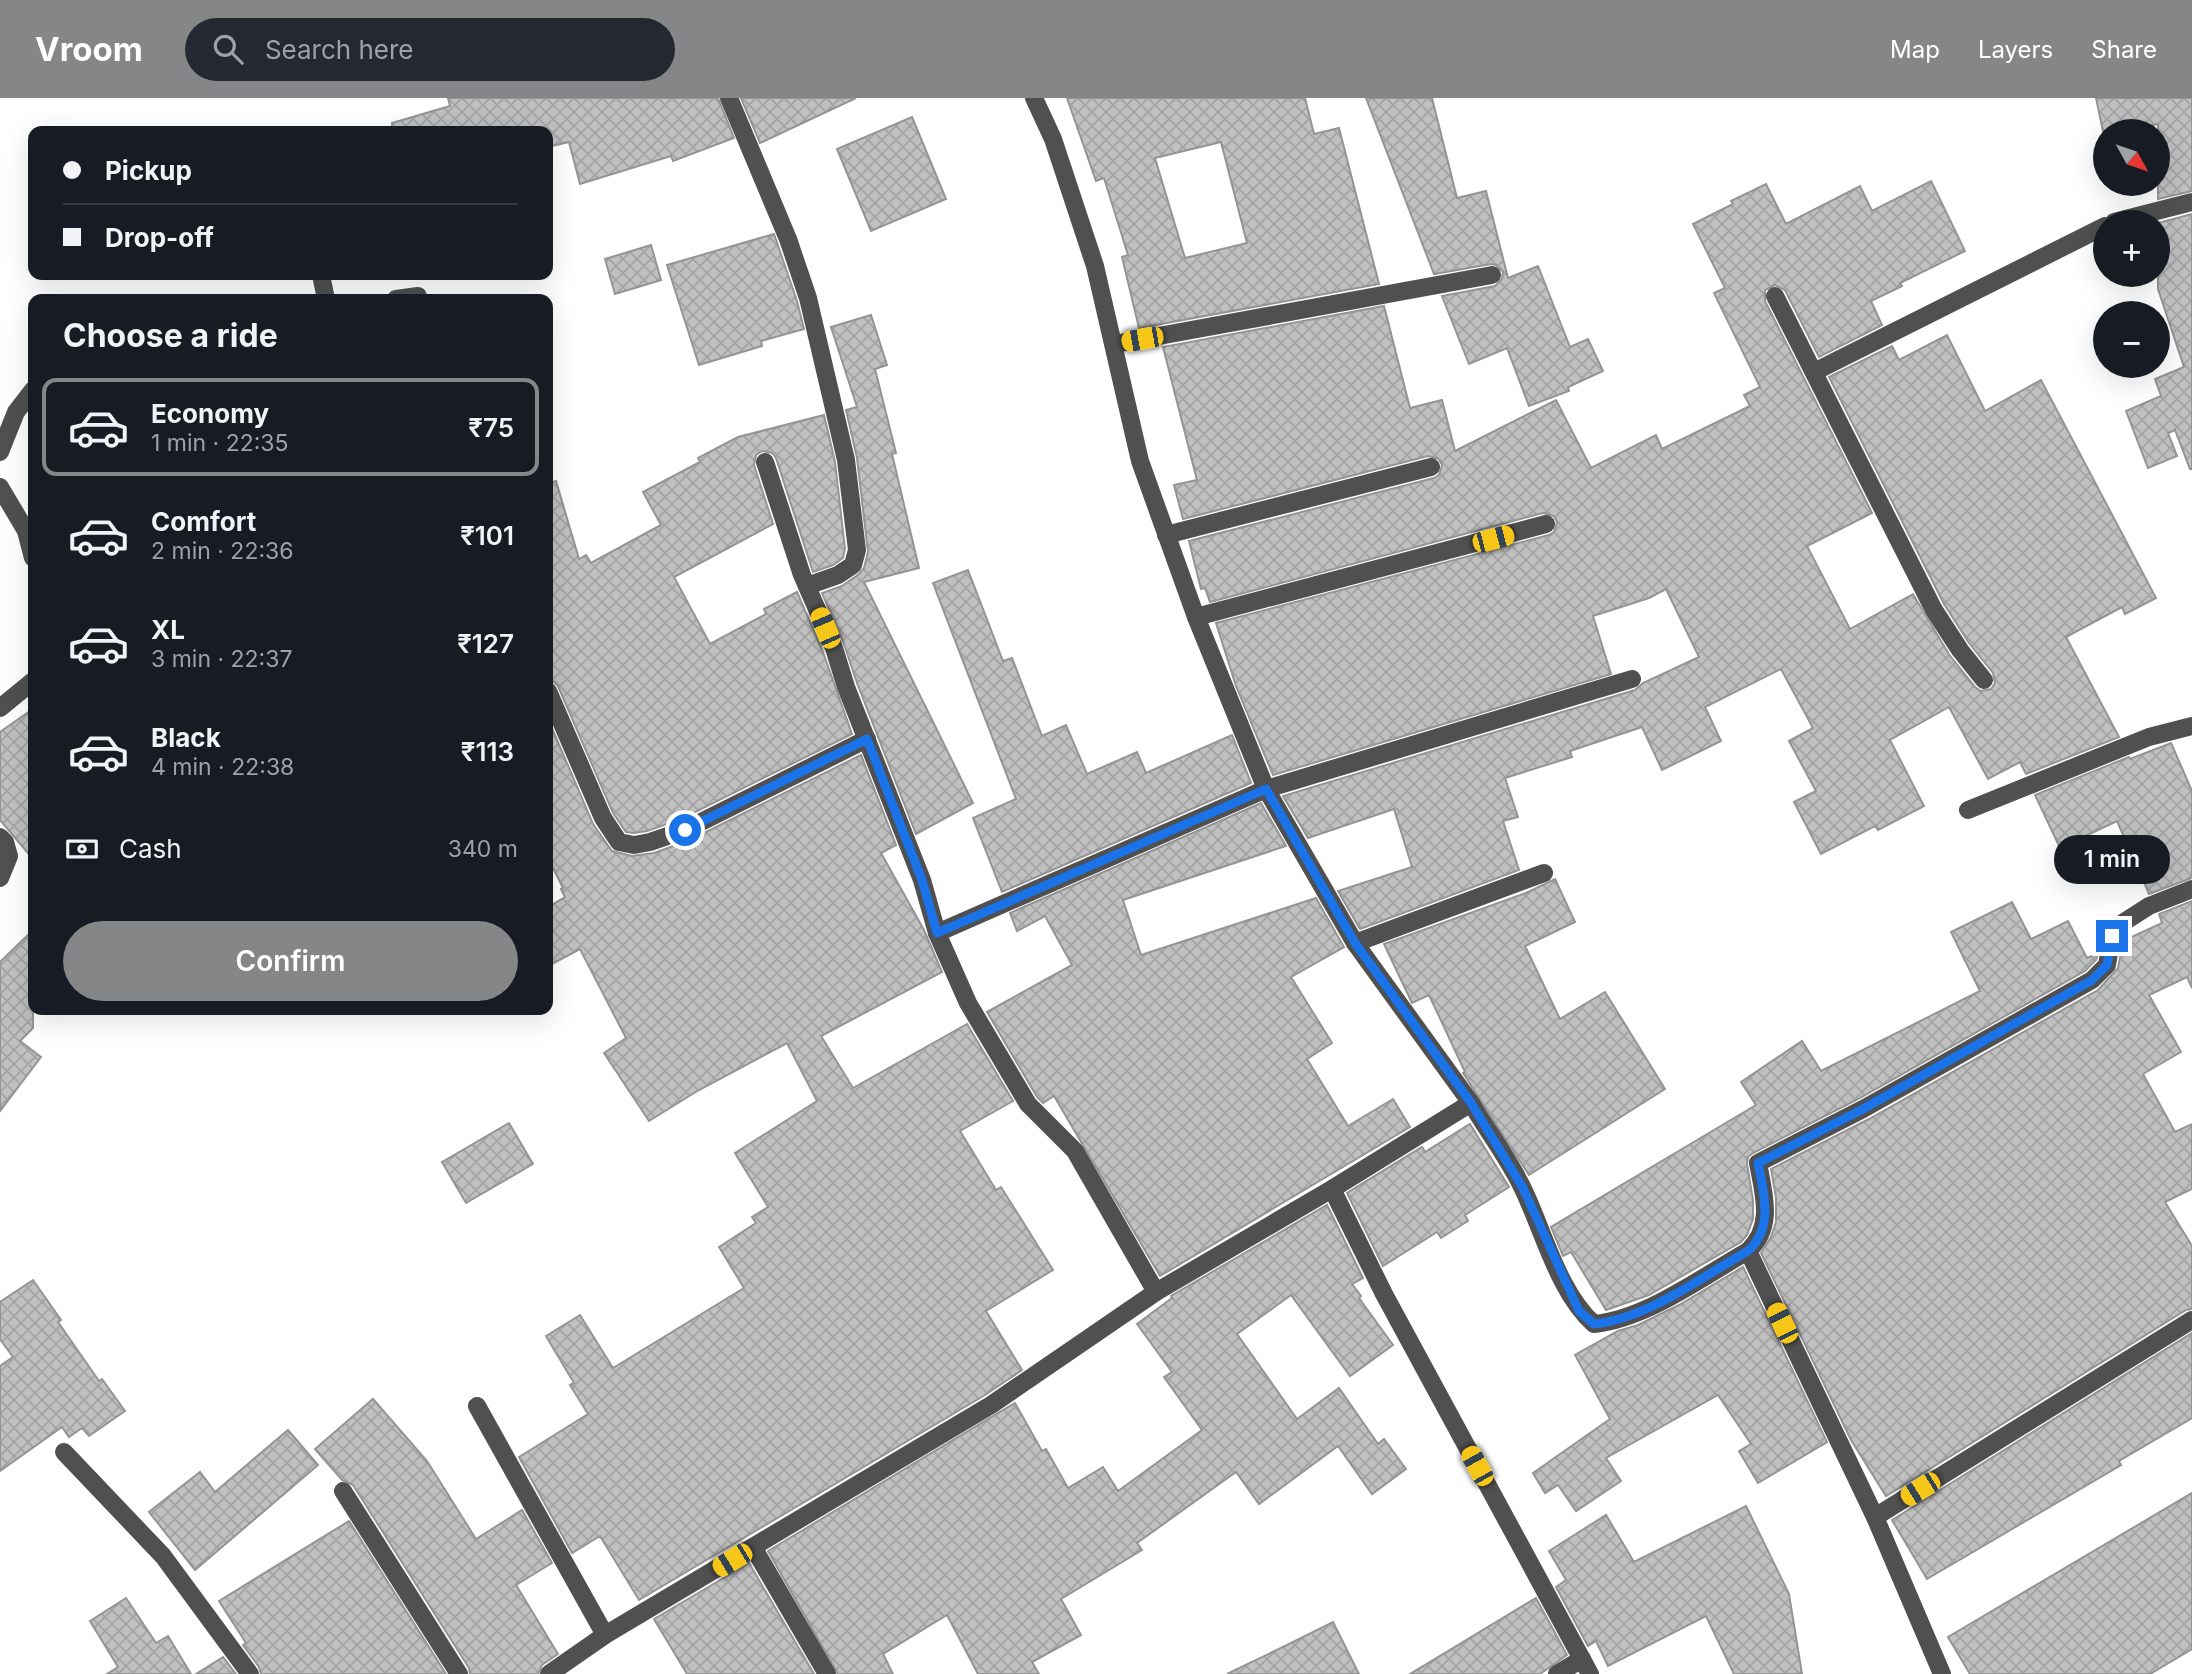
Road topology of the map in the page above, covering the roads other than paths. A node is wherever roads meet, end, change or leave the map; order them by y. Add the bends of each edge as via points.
1 (729, 98) edge
2 (1034, 98) edge
3 (2192, 202) edge
4 (2160, 210) edge
5 (2093, 232) edge
6 (1492, 275) dead end
7 (1774, 296) dead end
8 (1115, 344) junction
9 (1814, 372) junction
10 (28, 396) edge
11 (0, 452) edge
12 (765, 462) dead end
13 (1431, 467) dead end
14 (0, 487) edge
15 (1546, 524) dead end
16 (1166, 534) junction
17 (28, 539) edge
18 (807, 586) junction
19 (1196, 617) junction
20 (1632, 679) dead end
21 (1984, 680) dead end
22 (28, 685) edge
23 (553, 703) edge
24 (0, 708) edge
25 (2192, 726) edge
26 (867, 739) junction
27 (1266, 789) junction
28 (1968, 810) dead end
29 (0, 837) edge
30 (1544, 873) dead end
31 (0, 878) edge
32 (2192, 889) edge
33 (937, 933) junction
34 (1355, 943) junction
35 (1471, 1103) junction
36 (1332, 1189) junction
37 (1748, 1251) junction
38 (1156, 1292) junction
39 (2192, 1320) edge
40 (477, 1406) dead end
41 (64, 1452) dead end
42 (343, 1491) dead end
43 (1875, 1517) junction
44 (753, 1547) junction
45 (605, 1635) junction
46 (1586, 1666) edge
47 (250, 1674) edge
48 (459, 1674) edge
49 (550, 1674) edge
50 (827, 1674) edge
51 (1557, 1674) edge
52 (1942, 1674) edge

1 - 18 street via 808,298 846,460 857,550 853,565
2 - 8 street via 1053,139 1095,266
3 - 4 street
5 - 9 street
6 - 8 street
7 - 9 street
8 - 16 street via 1140,461
9 - 21 street via 1934,610
10 - 11 street via 16,412
12 - 18 street
13 - 16 street
14 - 17 street
15 - 19 street
16 - 19 street
18 - 26 street
19 - 27 street
20 - 27 street
22 - 24 street
23 - 26 street via 603,818 619,842 634,845 685,830
25 - 28 street via 2149,737
26 - 33 street via 922,880
27 - 33 street
27 - 34 street
29 - 31 street via 9,856
30 - 34 street
32 - 37 street via 2124,922 2112,936 2107,965 2092,980 1758,1163 1767,1213 1758,1242
33 - 38 street via 968,1003 1028,1104 1074,1152
34 - 35 street
35 - 36 street
35 - 37 street via 1523,1188 1579,1311 1594,1324 1651,1307
36 - 38 street
36 - 46 street via 1396,1317
37 - 43 street
38 - 44 street via 991,1405
39 - 43 street
40 - 45 street
41 - 47 street via 163,1556
42 - 48 street
43 - 52 street
44 - 45 street
44 - 50 street
45 - 49 street
46 - 51 street

